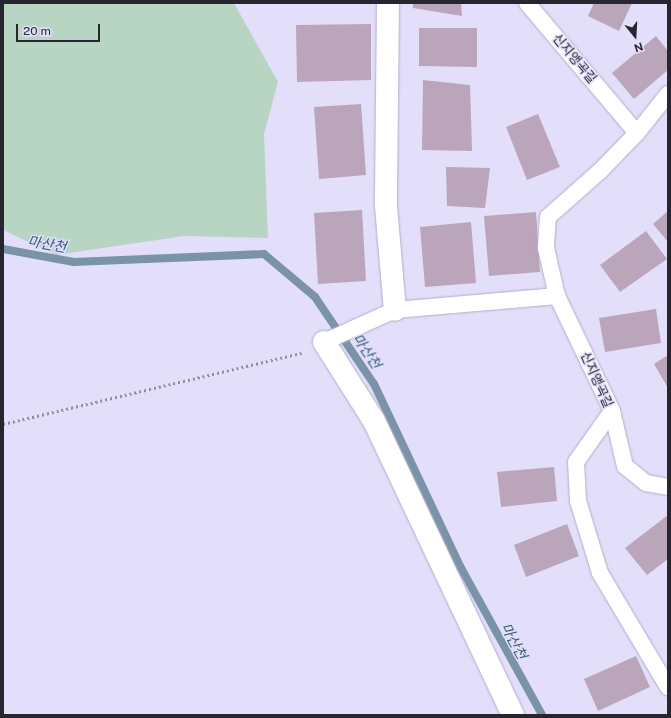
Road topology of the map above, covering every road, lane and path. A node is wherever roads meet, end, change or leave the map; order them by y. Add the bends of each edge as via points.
1 (388, 3) edge
2 (527, 3) edge
3 (668, 94) edge
4 (637, 133) junction
5 (557, 296) junction
6 (386, 313) junction
7 (324, 342) junction
8 (612, 411) junction
9 (3, 424) edge
10 (668, 487) edge
11 (668, 687) edge
12 (513, 715) edge

1 - 6 street
2 - 4 lane, 신지앵곡길
3 - 4 lane, 신지앵곡길
4 - 5 lane, 신지앵곡길 via 548,216 546,248
5 - 6 lane
5 - 8 lane, 신지앵곡길
6 - 7 lane
7 - 9 path via 294,357
7 - 12 street via 374,421
8 - 10 lane via 625,466 646,484
8 - 11 lane, 신지앵곡길 via 576,462 578,501 600,574

